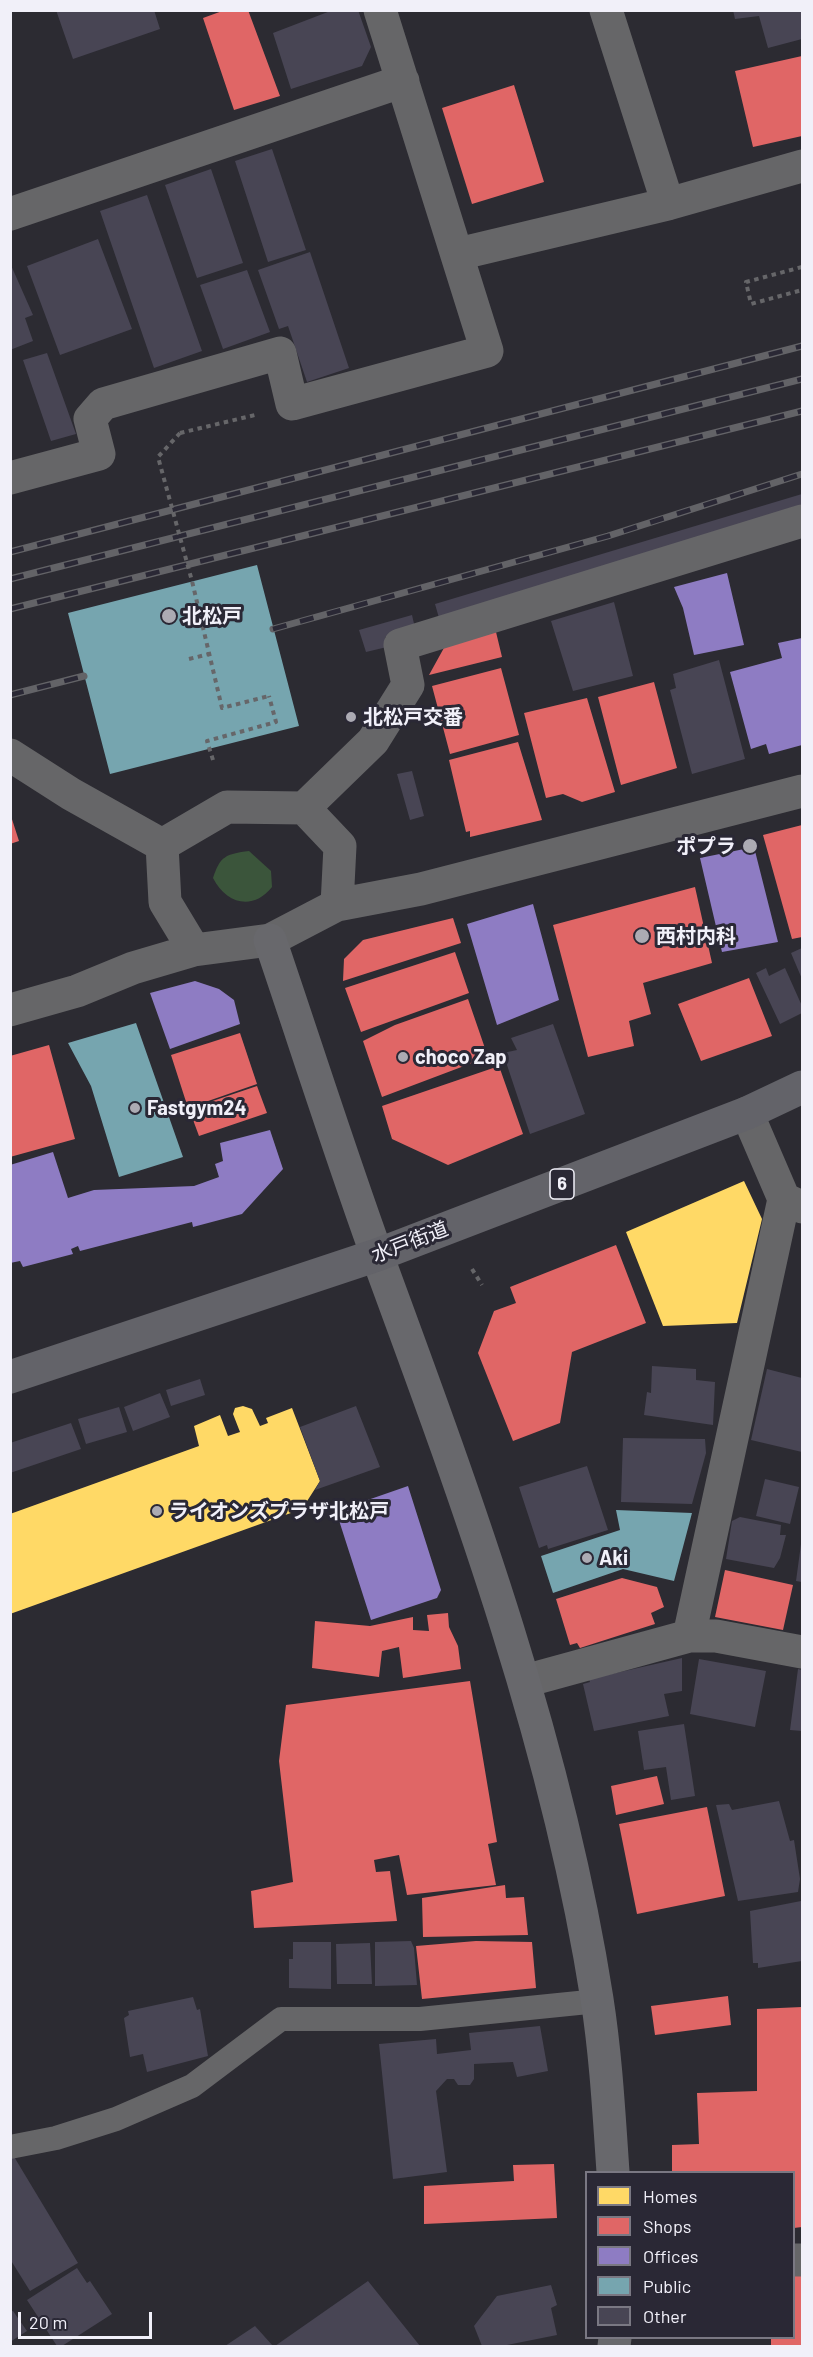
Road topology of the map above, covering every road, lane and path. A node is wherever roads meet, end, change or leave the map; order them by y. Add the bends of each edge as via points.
1 (380, 10) edge
2 (606, 10) edge
3 (403, 81) junction
4 (802, 166) edge
5 (668, 204) junction
6 (10, 214) edge
7 (458, 254) junction
8 (802, 267) edge
9 (802, 290) edge
10 (263, 413) dead end
11 (10, 478) edge
12 (802, 520) edge
13 (209, 654) junction
14 (189, 659) dead end
15 (10, 755) edge
16 (213, 760) dead end
17 (802, 791) edge
18 (304, 808) junction
19 (162, 845) junction
20 (337, 905) junction
21 (270, 940) junction
22 (194, 950) junction
23 (10, 1010) edge
24 (802, 1087) edge
25 (747, 1113) junction
26 (793, 1203) edge
27 (377, 1255) junction
28 (472, 1269) dead end
29 (482, 1285) dead end
30 (10, 1377) edge
31 (689, 1636) junction
32 (802, 1652) edge
33 (525, 1681) junction
34 (598, 2001) junction
35 (10, 2147) edge
36 (613, 2171) edge

1 - 3 street
2 - 5 street
3 - 6 street
3 - 7 street
4 - 5 street
5 - 7 street
7 - 11 street via 487,351 292,404 280,353 103,404 90,419 99,454
8 - 9 path via 746,282 751,304
10 - 13 path, bridge via 180,432 158,457
12 - 18 street via 400,645 408,685 393,712 373,741
13 - 14 path
13 - 16 path, bridge via 222,708 269,696 276,722 207,741
15 - 19 street
17 - 20 street via 421,889
18 - 19 street via 227,807
18 - 20 street via 340,846
19 - 22 street via 165,902
20 - 21 street
21 - 22 street
21 - 27 street
22 - 23 street via 133,968 77,992
24 - 25 highway, 水戸街道 / 6
25 - 26 street
25 - 27 highway, 水戸街道 / 6
26 - 31 street
27 - 30 highway, 水戸街道 / 6
27 - 33 street via 445,1438
28 - 29 path
31 - 32 street via 716,1636
31 - 33 street
33 - 34 street via 579,1893
34 - 35 lane via 420,2019 281,2019 192,2086 116,2119 56,2138
34 - 36 street

